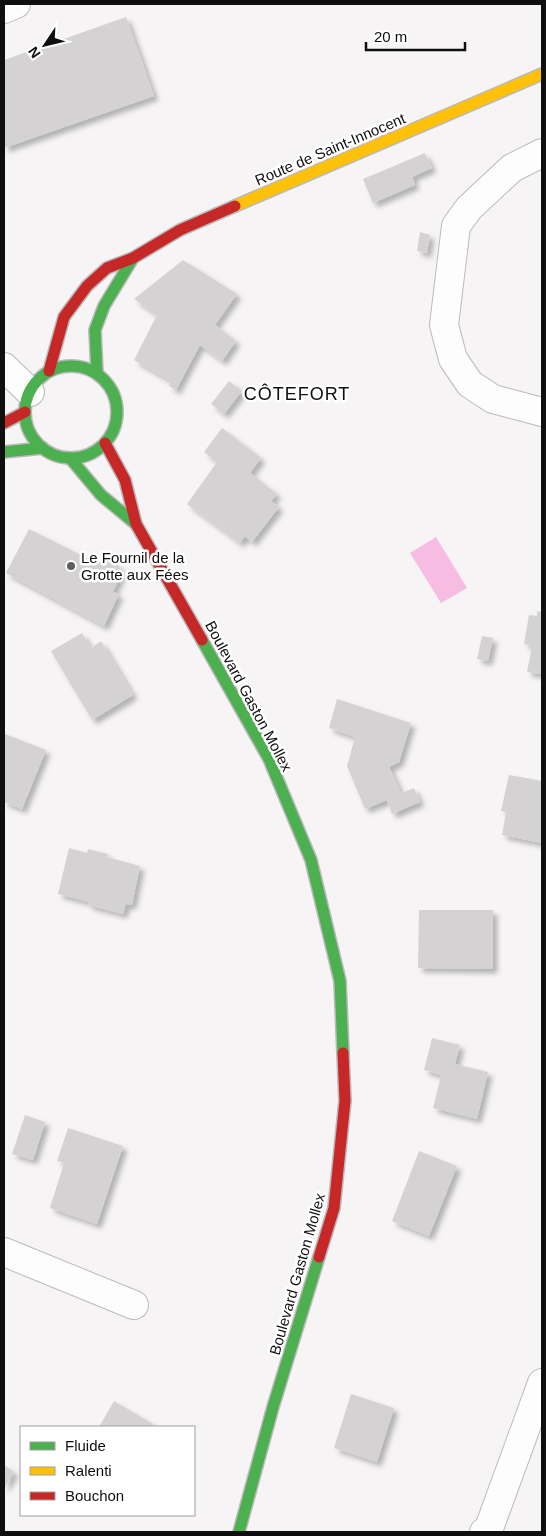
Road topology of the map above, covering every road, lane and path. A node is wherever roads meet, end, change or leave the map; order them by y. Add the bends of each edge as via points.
1 (16, 4) edge
2 (4, 9) edge
3 (542, 74) edge
4 (542, 153) edge
5 (133, 258) junction
6 (4, 367) edge
7 (49, 371) junction
8 (97, 373) junction
9 (28, 402) junction
10 (542, 412) edge
11 (4, 423) edge
12 (105, 443) junction
13 (44, 448) junction
14 (4, 452) edge
15 (70, 458) junction
16 (136, 524) junction
17 (4, 1252) edge
18 (134, 1305) dead end
19 (542, 1383) edge
20 (239, 1532) edge
21 (484, 1532) edge

1 - 2 street
3 - 5 main road, Route de Saint-Innocent via 180,230
4 - 10 street via 512,168 469,208 456,226 444,325 453,359 470,384 493,399
5 - 7 main road, Route de Saint-Innocent via 107,268 87,286 64,317
5 - 8 main road, Route de Saint-Innocent via 104,306 95,330
6 - 9 street
7 - 8 main road via 73,366
7 - 9 main road via 38,379
8 - 12 main road via 107,382 117,406 117,419
9 - 11 main road
9 - 13 main road via 28,426
12 - 15 main road via 95,451
12 - 16 main road, Boulevard Gaston Mollex via 125,480
13 - 14 main road
13 - 15 main road
15 - 16 main road, Boulevard Gaston Mollex via 101,495
16 - 20 main road, Boulevard Gaston Mollex via 269,759 311,860 340,982 345,1101 334,1208 273,1407
17 - 18 street
19 - 21 street via 488,1531

